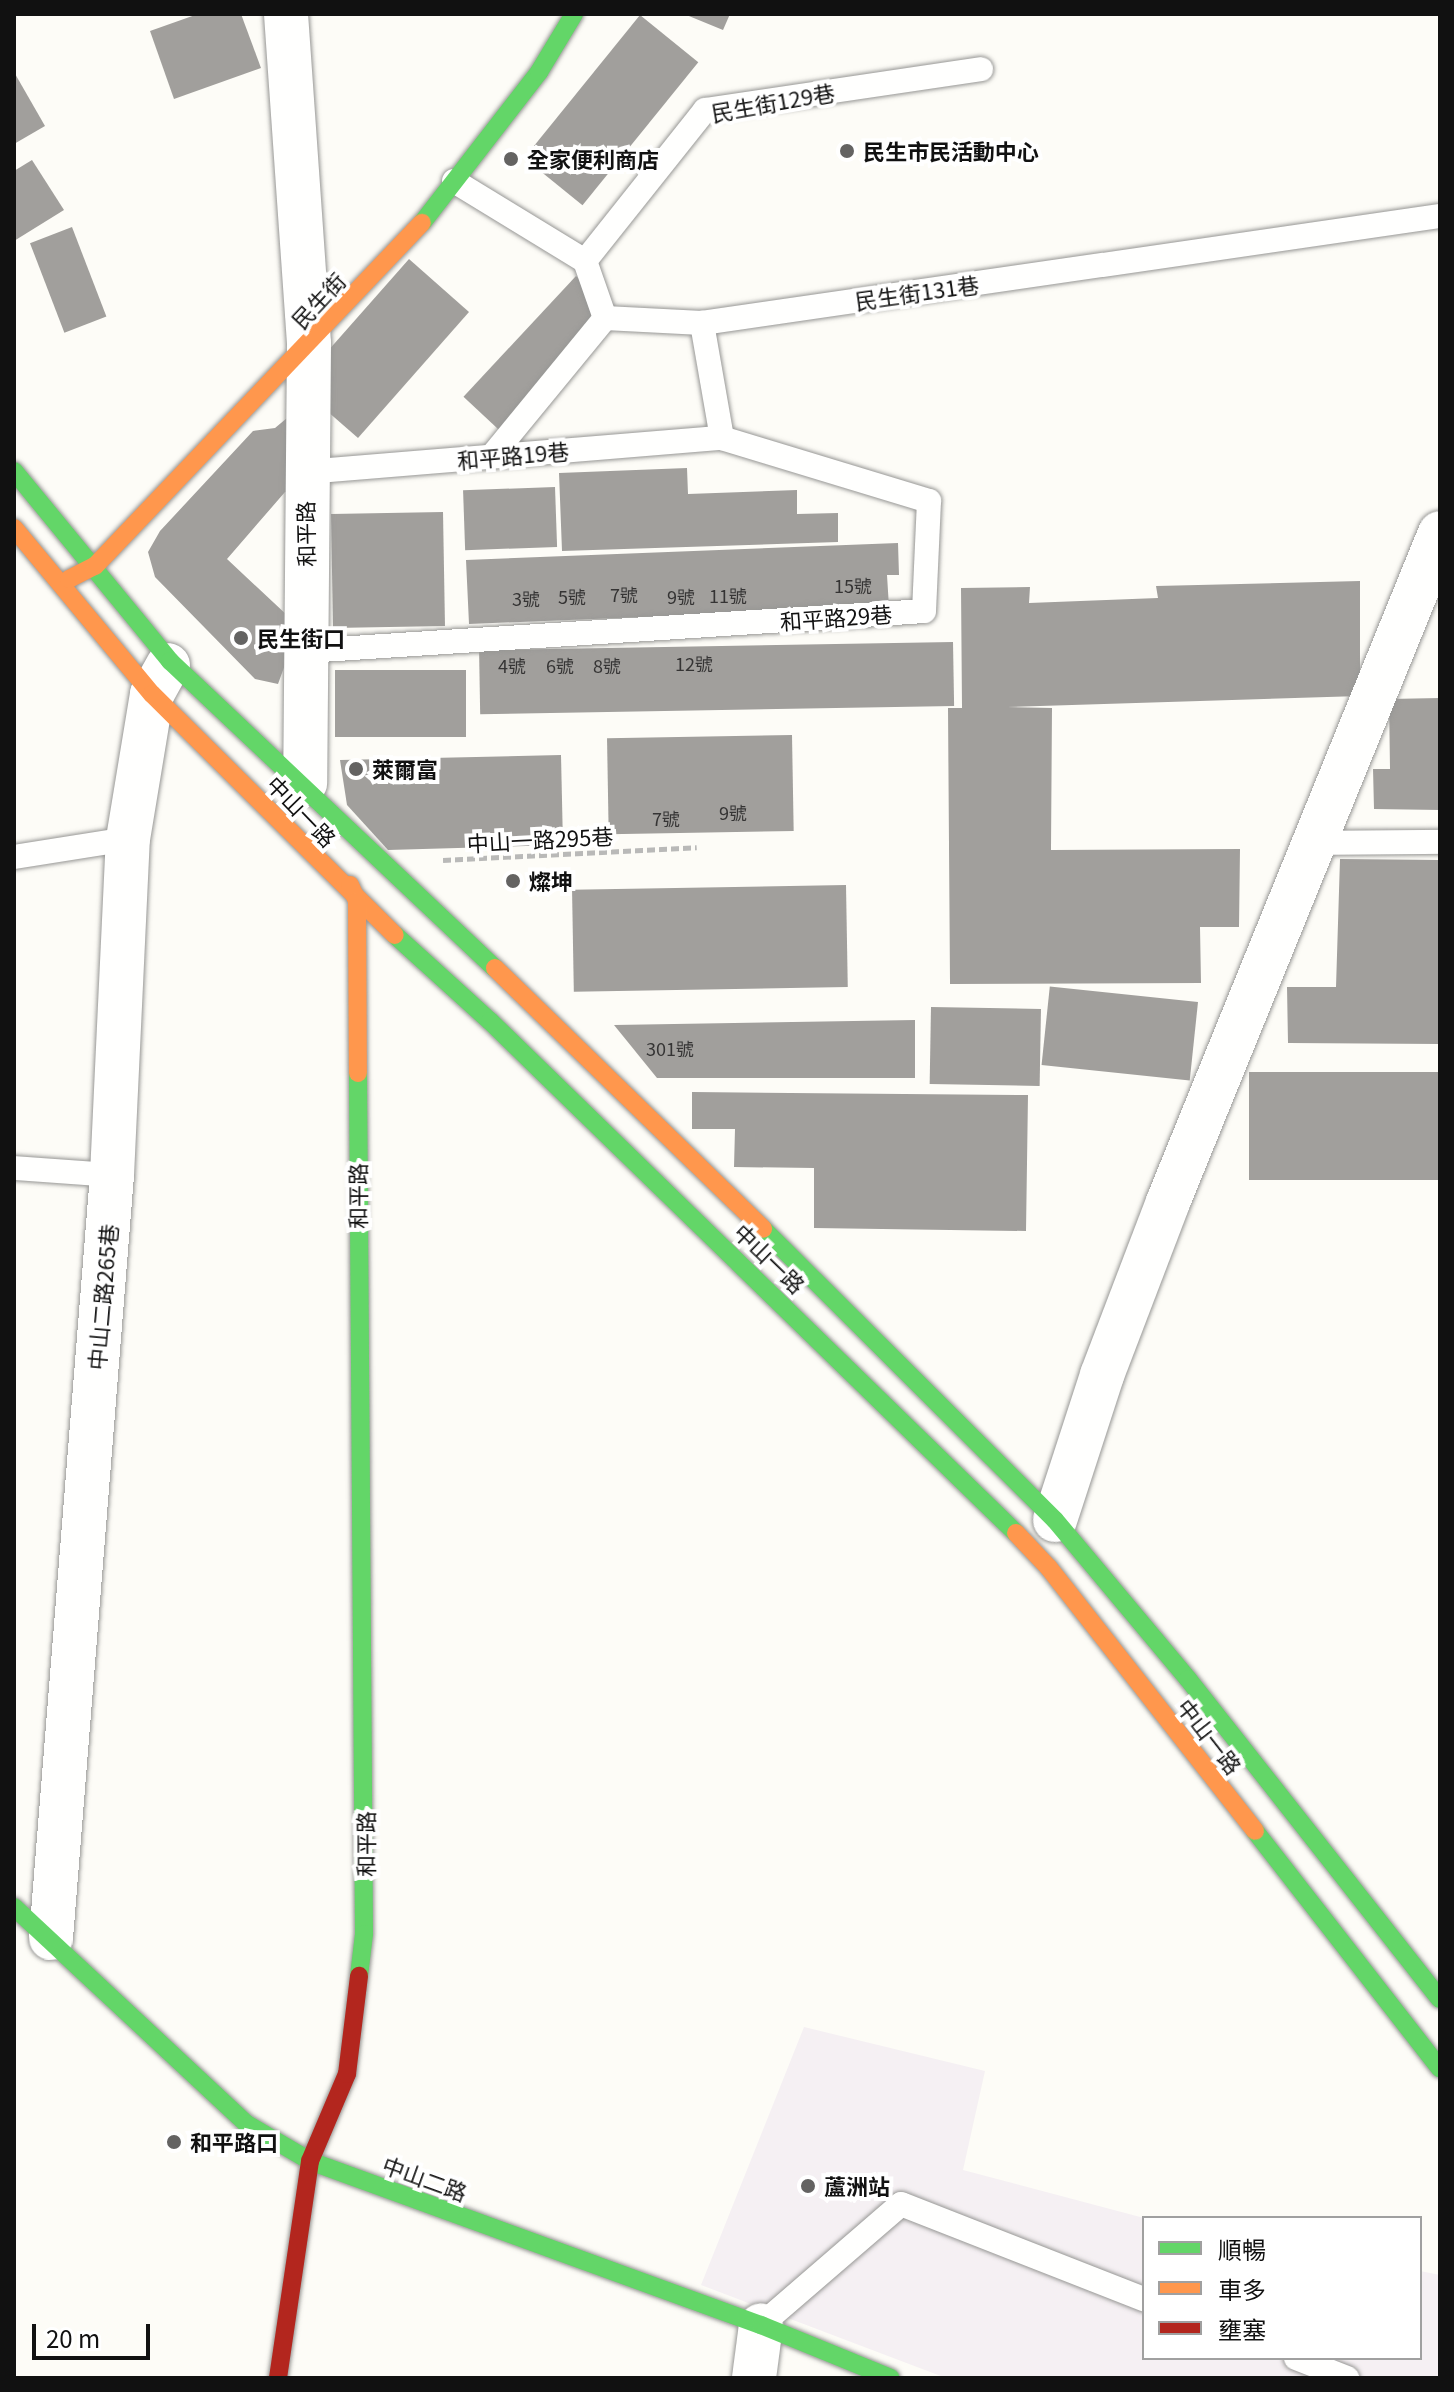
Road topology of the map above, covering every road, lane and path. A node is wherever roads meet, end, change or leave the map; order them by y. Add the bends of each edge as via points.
1 (286, 14) edge
2 (574, 14) edge
3 (981, 69) dead end
4 (454, 181) junction
5 (1440, 216) edge
6 (585, 261) junction
7 (605, 318) junction
8 (702, 323) junction
9 (309, 344) junction
10 (722, 438) junction
11 (491, 457) junction
12 (14, 471) edge
13 (305, 472) junction
14 (14, 528) edge
15 (1440, 533) edge
16 (95, 566) junction
17 (59, 584) junction
18 (306, 651) junction
19 (161, 678) junction
20 (305, 783) junction
21 (128, 839) junction
22 (1440, 842) edge
23 (1315, 843) junction
24 (697, 847) dead end
25 (14, 857) edge
26 (385, 863) junction
27 (357, 901) junction
28 (14, 1168) edge
29 (112, 1175) junction
30 (1055, 1520) junction
31 (14, 1907) edge
32 (51, 1938) junction
33 (1440, 1999) edge
34 (1440, 2069) edge
35 (310, 2161) junction
36 (1142, 2298) edge
37 (761, 2325) junction
38 (1301, 2360) edge
39 (278, 2378) edge
40 (754, 2378) edge
41 (891, 2378) edge
42 (1347, 2378) edge

1 - 9 street, 和平路
2 - 4 street, 民生街 via 539,72
3 - 6 lane, 民生街129巷 via 705,110
4 - 6 lane
4 - 9 street, 民生街
5 - 8 lane, 民生街131巷
6 - 7 lane
7 - 8 lane, 民生街131巷
7 - 11 lane
8 - 10 lane
9 - 13 street, 和平路
9 - 16 street, 民生街
10 - 11 lane, 和平路19巷
10 - 18 lane, 和平路29巷 via 929,501 924,611
11 - 13 lane, 和平路19巷
12 - 16 street, 中山一路
13 - 18 street, 和平路
14 - 17 street, 中山一路
15 - 23 street
16 - 17 street, 民生街
16 - 19 street, 中山一路
17 - 19 street, 中山一路
18 - 20 street, 和平路
19 - 20 street, 中山一路
19 - 21 street, 中山二路265巷
19 - 27 street, 中山一路
20 - 26 street, 中山一路
20 - 27 street, 和平路
21 - 25 lane
21 - 29 street, 中山二路265巷
22 - 23 lane
23 - 30 street via 1168,1202 1102,1375
24 - 26 path, 中山一路295巷
26 - 30 street, 中山一路 via 970,1430
27 - 34 street, 中山一路 via 490,1021 969,1484 1049,1568
27 - 35 street, 和平路 via 364,1934 347,2074
28 - 29 lane
29 - 32 street, 中山二路265巷
30 - 33 street, 中山一路 via 1188,1679
31 - 32 street, 中山二路
32 - 35 street, 中山二路 via 247,2124
35 - 37 street, 中山二路
35 - 39 street, 和平路
36 - 37 lane via 901,2204
37 - 40 street
37 - 41 street, 中山二路
38 - 42 lane

